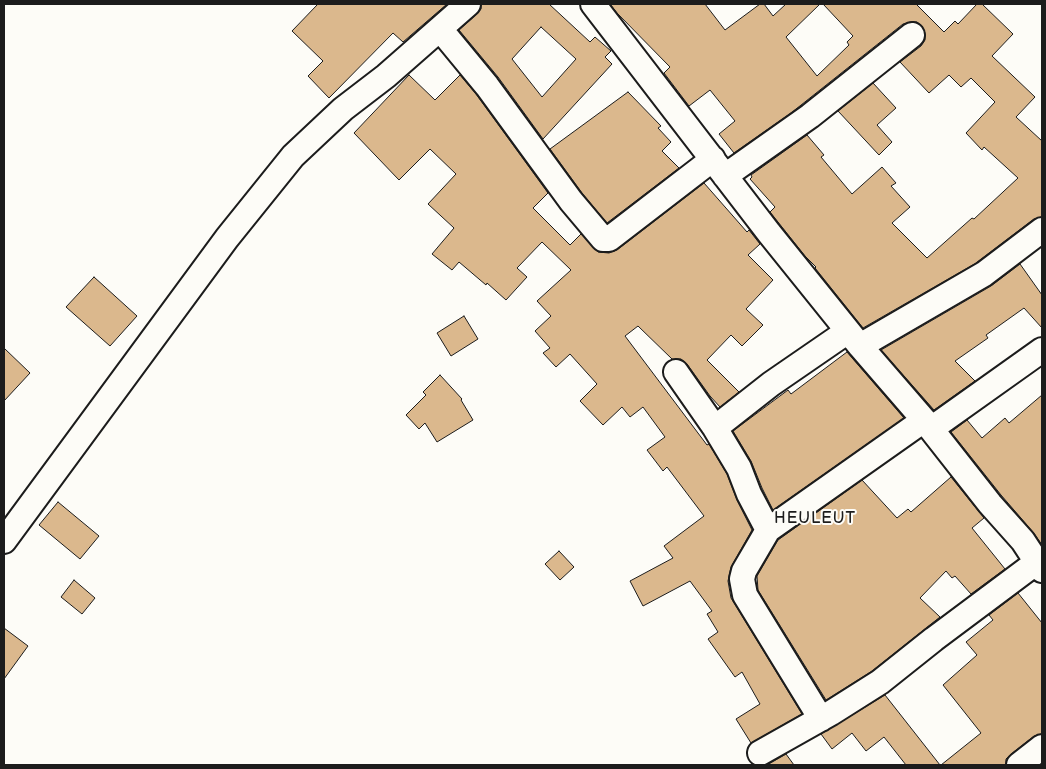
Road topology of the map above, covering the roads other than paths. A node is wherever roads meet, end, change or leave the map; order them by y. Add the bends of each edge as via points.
1 (468, 4) edge
2 (593, 4) edge
3 (440, 29) junction
4 (912, 35) dead end
5 (719, 168) junction
6 (1042, 230) edge
7 (854, 339) junction
8 (1042, 350) edge
9 (676, 372) dead end
10 (927, 425) junction
11 (715, 428) junction
12 (768, 530) junction
13 (4, 541) edge
14 (1040, 566) edge
15 (821, 719) junction
16 (1042, 747) edge
17 (760, 753) dead end
18 (1019, 765) edge

1 - 3 street
2 - 5 street
3 - 5 street via 603,239 609,239
3 - 13 street via 343,109 293,156 227,238
4 - 5 street via 810,116
5 - 7 street
6 - 7 street via 984,274
7 - 10 street
7 - 11 street via 771,384
8 - 10 street
9 - 11 street
10 - 12 street
10 - 14 street
11 - 12 street via 739,468
12 - 15 street via 744,571 744,595
14 - 15 street via 934,639 880,682
15 - 17 street
16 - 18 street

